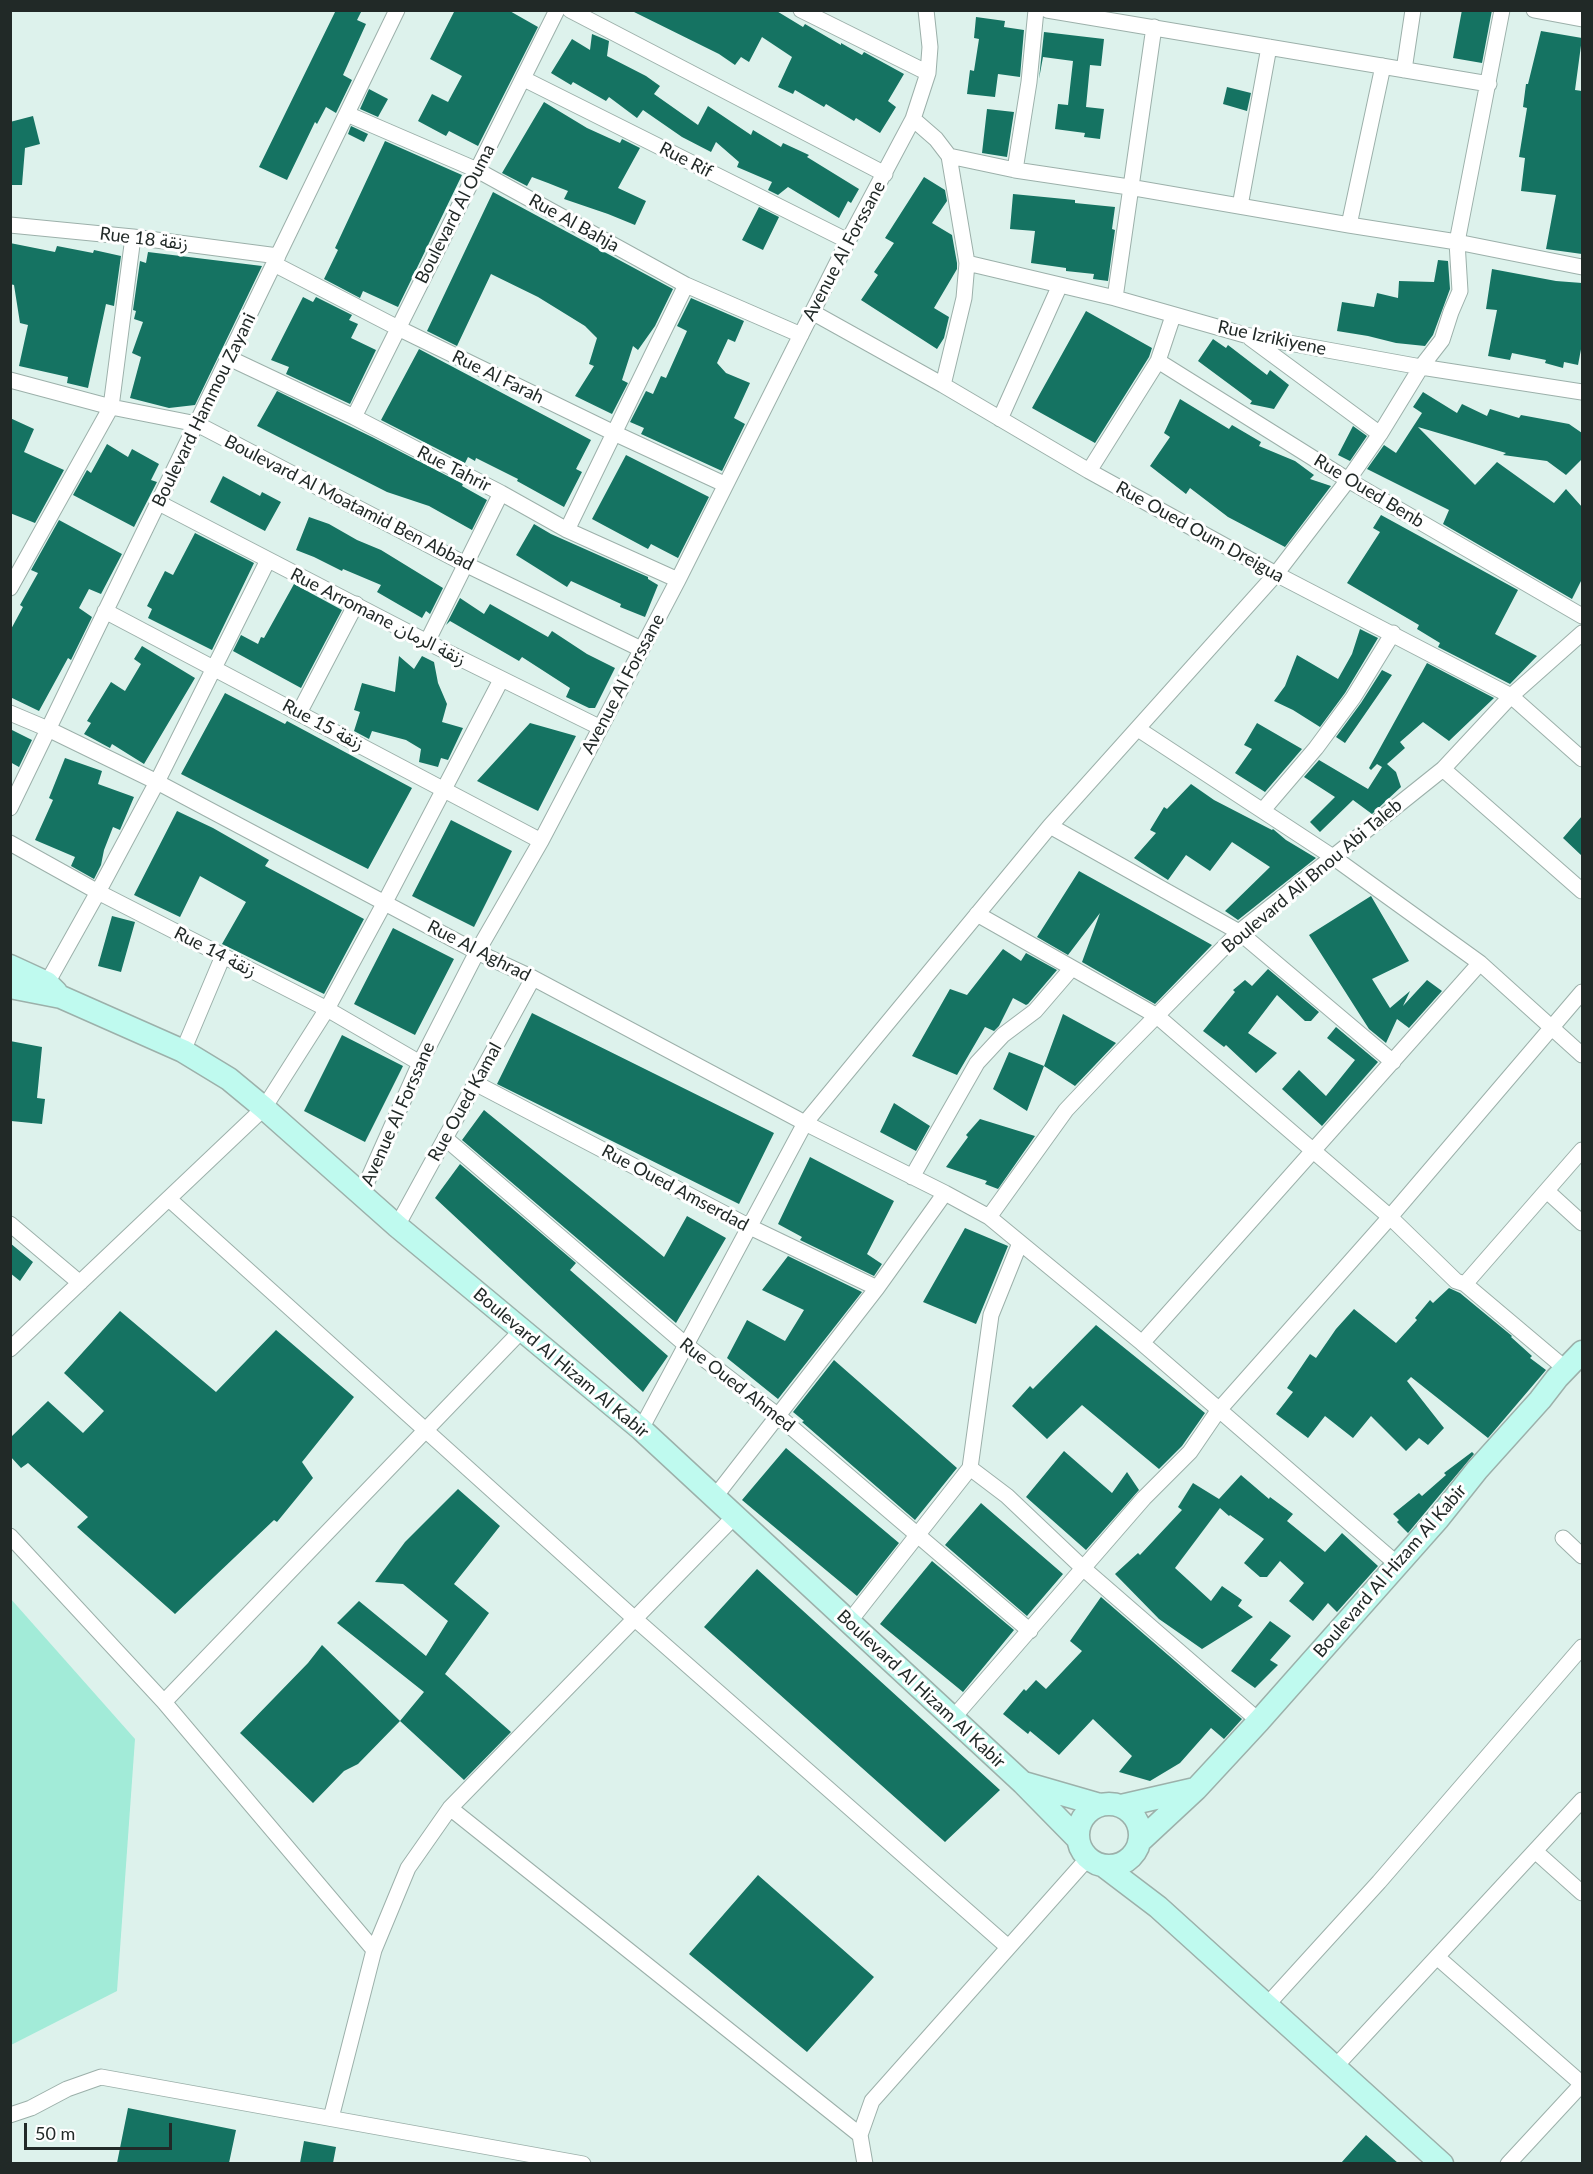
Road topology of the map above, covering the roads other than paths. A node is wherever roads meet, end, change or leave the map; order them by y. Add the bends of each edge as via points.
1 (397, 10) edge
2 (557, 10) edge
3 (570, 10) edge
4 (926, 10) edge
5 (1036, 10) edge
6 (1047, 10) edge
7 (1413, 10) edge
8 (1502, 10) edge
9 (1534, 10) edge
10 (806, 12) edge
11 (1582, 19) edge
12 (1154, 27) junction
13 (1269, 48) junction
14 (1383, 66) junction
15 (1404, 70) junction
16 (928, 73) junction
17 (524, 79) junction
18 (1489, 84) junction
19 (347, 114) junction
20 (913, 119) junction
21 (949, 156) junction
22 (477, 170) junction
23 (1015, 170) junction
24 (885, 174) junction
25 (1129, 187) junction
26 (1240, 206) junction
27 (10, 225) edge
28 (1350, 225) junction
29 (133, 237) junction
30 (848, 241) junction
31 (1457, 242) junction
32 (276, 260) junction
33 (967, 263) junction
34 (1582, 267) edge
35 (686, 285) junction
36 (1060, 285) junction
37 (1115, 298) junction
38 (812, 312) junction
39 (1173, 316) junction
40 (398, 328) junction
41 (801, 335) junction
42 (1245, 335) junction
43 (229, 358) junction
44 (1158, 361) junction
45 (1421, 367) junction
46 (10, 380) edge
47 (943, 385) junction
48 (1582, 392) edge
49 (111, 407) junction
50 (354, 417) junction
51 (1000, 419) junction
52 (197, 424) junction
53 (614, 434) junction
54 (1380, 434) junction
55 (1089, 471) junction
56 (1348, 480) junction
57 (724, 484) junction
58 (501, 493) junction
59 (159, 502) junction
60 (567, 530) junction
61 (268, 561) junction
62 (465, 564) junction
63 (1276, 574) junction
64 (678, 580) junction
65 (10, 588) edge
66 (356, 604) junction
67 (105, 611) junction
68 (1582, 616) edge
69 (1393, 633) junction
70 (1582, 633) edge
71 (427, 642) junction
72 (641, 649) junction
73 (215, 668) junction
74 (501, 680) junction
75 (1511, 696) junction
76 (10, 713) edge
77 (299, 713) junction
78 (599, 726) junction
79 (48, 729) junction
80 (1138, 729) junction
81 (1582, 759) edge
82 (1443, 769) junction
83 (157, 782) junction
84 (444, 788) junction
85 (10, 808) edge
86 (1263, 810) junction
87 (1050, 826) junction
88 (541, 841) junction
89 (10, 843) edge
90 (1333, 857) junction
91 (1582, 891) edge
92 (98, 892) junction
93 (385, 902) junction
94 (977, 914) junction
95 (1239, 932) junction
96 (477, 952) junction
97 (223, 956) junction
98 (1480, 963) junction
99 (10, 966) edge
100 (1072, 968) junction
101 (533, 978) junction
102 (38, 990) edge
103 (1582, 992) edge
104 (327, 1009) junction
105 (1157, 1016) junction
106 (1552, 1026) junction
107 (183, 1051) junction
108 (1582, 1055) edge
109 (1392, 1062) junction
110 (420, 1063) junction
111 (475, 1083) junction
112 (264, 1108) junction
113 (805, 1124) junction
114 (445, 1138) junction
115 (1582, 1150) edge
116 (1313, 1152) junction
117 (912, 1176) junction
118 (945, 1192) junction
119 (1548, 1192) junction
120 (362, 1193) junction
121 (169, 1199) junction
122 (989, 1217) junction
123 (1389, 1217) junction
124 (10, 1224) edge
125 (1582, 1224) edge
126 (397, 1226) junction
127 (750, 1227) junction
128 (1020, 1243) junction
129 (80, 1283) junction
130 (1465, 1284) junction
131 (876, 1288) junction
132 (522, 1330) junction
133 (1142, 1343) junction
134 (686, 1345) junction
135 (10, 1349) edge
136 (1582, 1352) edge
137 (1567, 1370) junction
138 (1218, 1411) junction
139 (777, 1415) junction
140 (641, 1429) junction
141 (426, 1431) junction
142 (970, 1468) junction
143 (714, 1498) junction
144 (734, 1517) junction
145 (918, 1535) junction
146 (10, 1536) edge
147 (1563, 1538) dead end
148 (1582, 1556) edge
149 (1397, 1564) junction
150 (1083, 1569) junction
151 (635, 1619) junction
152 (849, 1622) junction
153 (1030, 1631) junction
154 (1582, 1647) edge
155 (164, 1702) junction
156 (953, 1718) junction
157 (1259, 1721) junction
158 (1023, 1783) junction
159 (1196, 1789) junction
160 (1582, 1800) edge
161 (1111, 1805) junction
162 (450, 1808) junction
163 (1138, 1846) junction
164 (1535, 1851) junction
165 (1090, 1854) junction
166 (1582, 1893) edge
167 (1158, 1907) junction
168 (1008, 1947) junction
169 (374, 1950) junction
170 (1437, 1957) junction
171 (1267, 2006) junction
172 (1335, 2067) junction
173 (10, 2115) edge
174 (331, 2118) junction
175 (861, 2135) junction
176 (584, 2163) edge
177 (865, 2163) edge
178 (1442, 2163) edge
179 (1508, 2163) edge

1 - 19 street, Boulevard Hammou Zayani
2 - 17 street, Boulevard Al Ouma
3 - 24 street, Avenue Al Forssane
4 - 16 street, Avenue Al Forssane
5 - 23 street
6 - 12 street
7 - 15 street
8 - 18 street
9 - 11 street
10 - 16 street
12 - 13 street
12 - 25 street
13 - 14 street
13 - 26 street
14 - 15 street
14 - 28 street
15 - 18 street
16 - 20 street, Avenue Al Forssane
17 - 22 street, Boulevard Al Ouma
17 - 30 street, Rue Rif
18 - 31 street
19 - 22 street, Rue Al Bahja
19 - 32 street, Boulevard Hammou Zayani
20 - 21 street
20 - 24 street, Avenue Al Forssane
21 - 23 street
21 - 33 street
22 - 35 street, Rue Al Bahja
22 - 40 street, Boulevard Al Ouma
23 - 25 street
24 - 30 street, Avenue Al Forssane
25 - 26 street
25 - 37 street
26 - 28 street
27 - 29 street, Rue 18 زنقة
28 - 31 street
29 - 32 street, Rue 18 زنقة
29 - 49 street
30 - 38 street, Avenue Al Forssane
31 - 34 street
31 - 45 street via 1461,291 1442,340
32 - 40 street, Rue Al Farah
32 - 43 street, Boulevard Hammou Zayani
33 - 36 street, Rue Izrikiyene
33 - 47 street via 964,298
35 - 41 street, Rue Al Bahja
35 - 53 street
36 - 37 street, Rue Izrikiyene
36 - 51 street
37 - 39 street, Rue Izrikiyene
38 - 41 street, Avenue Al Forssane
38 - 47 street, Rue Oued Oum Dreigua
39 - 42 street, Rue Izrikiyene
39 - 44 street
40 - 50 street, Boulevard Al Ouma
40 - 53 street, Rue Al Farah
41 - 57 street, Avenue Al Forssane
42 - 45 street, Rue Izrikiyene
42 - 54 street
43 - 50 street, Rue Tahrir
43 - 52 street, Boulevard Hammou Zayani
44 - 55 street
44 - 56 street, Rue Oued Benb
45 - 48 street, Rue Izrikiyene
45 - 54 street
46 - 49 street, Boulevard Al Moatamid Ben Abbad
47 - 51 street, Rue Oued Oum Dreigua
49 - 52 street, Boulevard Al Moatamid Ben Abbad
49 - 65 street
50 - 58 street, Rue Tahrir
51 - 55 street, Rue Oued Oum Dreigua
52 - 59 street, Boulevard Hammou Zayani
52 - 62 street, Boulevard Al Moatamid Ben Abbad
53 - 57 street, Rue Al Farah
53 - 60 street
54 - 56 street
55 - 63 street, Rue Oued Oum Dreigua
56 - 63 street
56 - 68 street, Rue Oued Benb
57 - 64 street, Avenue Al Forssane
58 - 60 street, Rue Tahrir
58 - 62 street
59 - 61 street, Rue Arromane زنقة الرمان
59 - 67 street, Boulevard Hammou Zayani
60 - 64 street, Rue Tahrir
61 - 66 street, Rue Arromane زنقة الرمان
61 - 73 street
62 - 71 street
62 - 72 street, Boulevard Al Moatamid Ben Abbad
63 - 69 street, Rue Oued Oum Dreigua
63 - 80 street
64 - 72 street, Avenue Al Forssane
66 - 71 street, Rue Arromane زنقة الرمان
66 - 77 street
67 - 73 street, Rue 15 زنقة
67 - 79 street, Boulevard Hammou Zayani
69 - 75 street, Rue Oued Oum Dreigua
69 - 86 street via 1316,748
70 - 75 street, Boulevard Ali Bnou Abi Taleb
71 - 74 street, Rue Arromane زنقة الرمان
72 - 78 street, Avenue Al Forssane
73 - 77 street, Rue 15 زنقة
73 - 83 street
74 - 78 street, Rue Arromane زنقة الرمان
74 - 84 street
75 - 81 street, Rue Oued Oum Dreigua
75 - 82 street, Boulevard Ali Bnou Abi Taleb
76 - 79 street, Rue Al Aghrad
77 - 84 street, Rue 15 زنقة
78 - 88 street, Avenue Al Forssane
79 - 83 street, Rue Al Aghrad
79 - 85 street, Boulevard Hammou Zayani
80 - 86 street
80 - 87 street
82 - 90 street, Boulevard Ali Bnou Abi Taleb
82 - 91 street
83 - 92 street
83 - 93 street, Rue Al Aghrad
84 - 88 street, Rue 15 زنقة
84 - 93 street
86 - 90 street
87 - 94 street
87 - 95 street
88 - 96 street, Avenue Al Forssane
89 - 92 street, Rue 14 زنقة
90 - 95 street, Boulevard Ali Bnou Abi Taleb
90 - 98 street
92 - 97 street, Rue 14 زنقة
92 - 102 street
93 - 96 street, Rue Al Aghrad
93 - 104 street
94 - 100 street
94 - 113 street
95 - 105 street, Boulevard Ali Bnou Abi Taleb
95 - 109 street
96 - 101 street, Rue Al Aghrad
96 - 110 street, Avenue Al Forssane
97 - 104 street, Rue 14 زنقة
97 - 107 street
98 - 106 street
98 - 109 street
99 - 102 street, Boulevard Al Hizam Al Kabir
100 - 105 street
100 - 117 street via 1035,1011 1003,1035 978,1063
101 - 111 street, Rue Oued Kamal
101 - 113 street, Rue Al Aghrad
102 - 107 street, Boulevard Al Hizam Al Kabir
103 - 106 street
104 - 110 street, Rue 14 زنقة
104 - 112 street
105 - 116 street
105 - 122 street, Boulevard Ali Bnou Abi Taleb via 1066,1110
106 - 108 street
106 - 123 street
107 - 112 street, Boulevard Al Hizam Al Kabir via 229,1079
109 - 116 street
110 - 120 street, Avenue Al Forssane
111 - 114 street, Rue Oued Kamal
111 - 127 street, Rue Oued Amserdad
112 - 120 street, Boulevard Al Hizam Al Kabir
112 - 121 street
113 - 117 street, Rue Al Aghrad
113 - 127 street
114 - 126 street, Rue Oued Kamal
114 - 134 street, Rue Oued Ahmed
115 - 119 street
116 - 123 street
116 - 133 street
117 - 118 street, Rue Al Aghrad
118 - 122 street, Rue Al Aghrad
118 - 131 street
119 - 125 street
119 - 130 street
120 - 126 street, Boulevard Al Hizam Al Kabir
121 - 129 street
121 - 141 street
122 - 128 street, Rue Al Aghrad
123 - 130 street via 1456,1281
123 - 138 street
124 - 129 street
126 - 132 street, Boulevard Al Hizam Al Kabir
127 - 131 street, Rue Oued Amserdad
127 - 134 street
128 - 133 street, Rue Al Aghrad
128 - 142 street via 992,1315
129 - 135 street
130 - 137 street
131 - 139 street
132 - 140 street, Boulevard Al Hizam Al Kabir
132 - 141 street
133 - 138 street, Rue Al Aghrad
134 - 139 street, Rue Oued Ahmed
134 - 140 street
136 - 137 street, Boulevard Al Hizam Al Kabir
137 - 149 street, Boulevard Al Hizam Al Kabir
138 - 149 street, Rue Al Aghrad
138 - 150 street via 1190,1452
139 - 143 street
139 - 145 street, Rue Oued Ahmed
140 - 143 street, Boulevard Al Hizam Al Kabir
141 - 151 street
141 - 155 street
142 - 145 street
142 - 150 street via 1007,1496
143 - 144 street, Boulevard Al Hizam Al Kabir
144 - 151 street
144 - 152 street, Boulevard Al Hizam Al Kabir
145 - 152 street
145 - 153 street, Rue Oued Ahmed
146 - 155 street
147 - 148 street
149 - 157 street, Boulevard Al Hizam Al Kabir
150 - 153 street
150 - 157 street
151 - 162 street
151 - 168 street
152 - 156 street, Boulevard Al Hizam Al Kabir
153 - 156 street
154 - 171 street
155 - 169 street
156 - 158 street, Boulevard Al Hizam Al Kabir
157 - 159 street, Boulevard Al Hizam Al Kabir
158 - 161 street, Boulevard Al Hizam Al Kabir
158 - 165 street, Boulevard Al Hizam Al Kabir
159 - 161 street, Boulevard Al Hizam Al Kabir
159 - 163 street, Boulevard Al Hizam Al Kabir
160 - 164 street
161 - 163 street via 1131,1812 1137,1820
161 - 165 street via 1090,1810 1083,1818 1079,1828
162 - 169 street via 408,1868
162 - 175 street
163 - 165 street via 1128,1860 1118,1865
163 - 167 street via 1138,1869
164 - 166 street
164 - 170 street
165 - 167 street, Boulevard Al Hizam Al Kabir
165 - 168 street
167 - 171 street
168 - 175 street via 872,2101
169 - 174 street
170 - 172 street
170 - 179 street via 1582,2084
171 - 172 street
172 - 178 street
173 - 174 street via 101,2077
174 - 176 street
175 - 177 street

